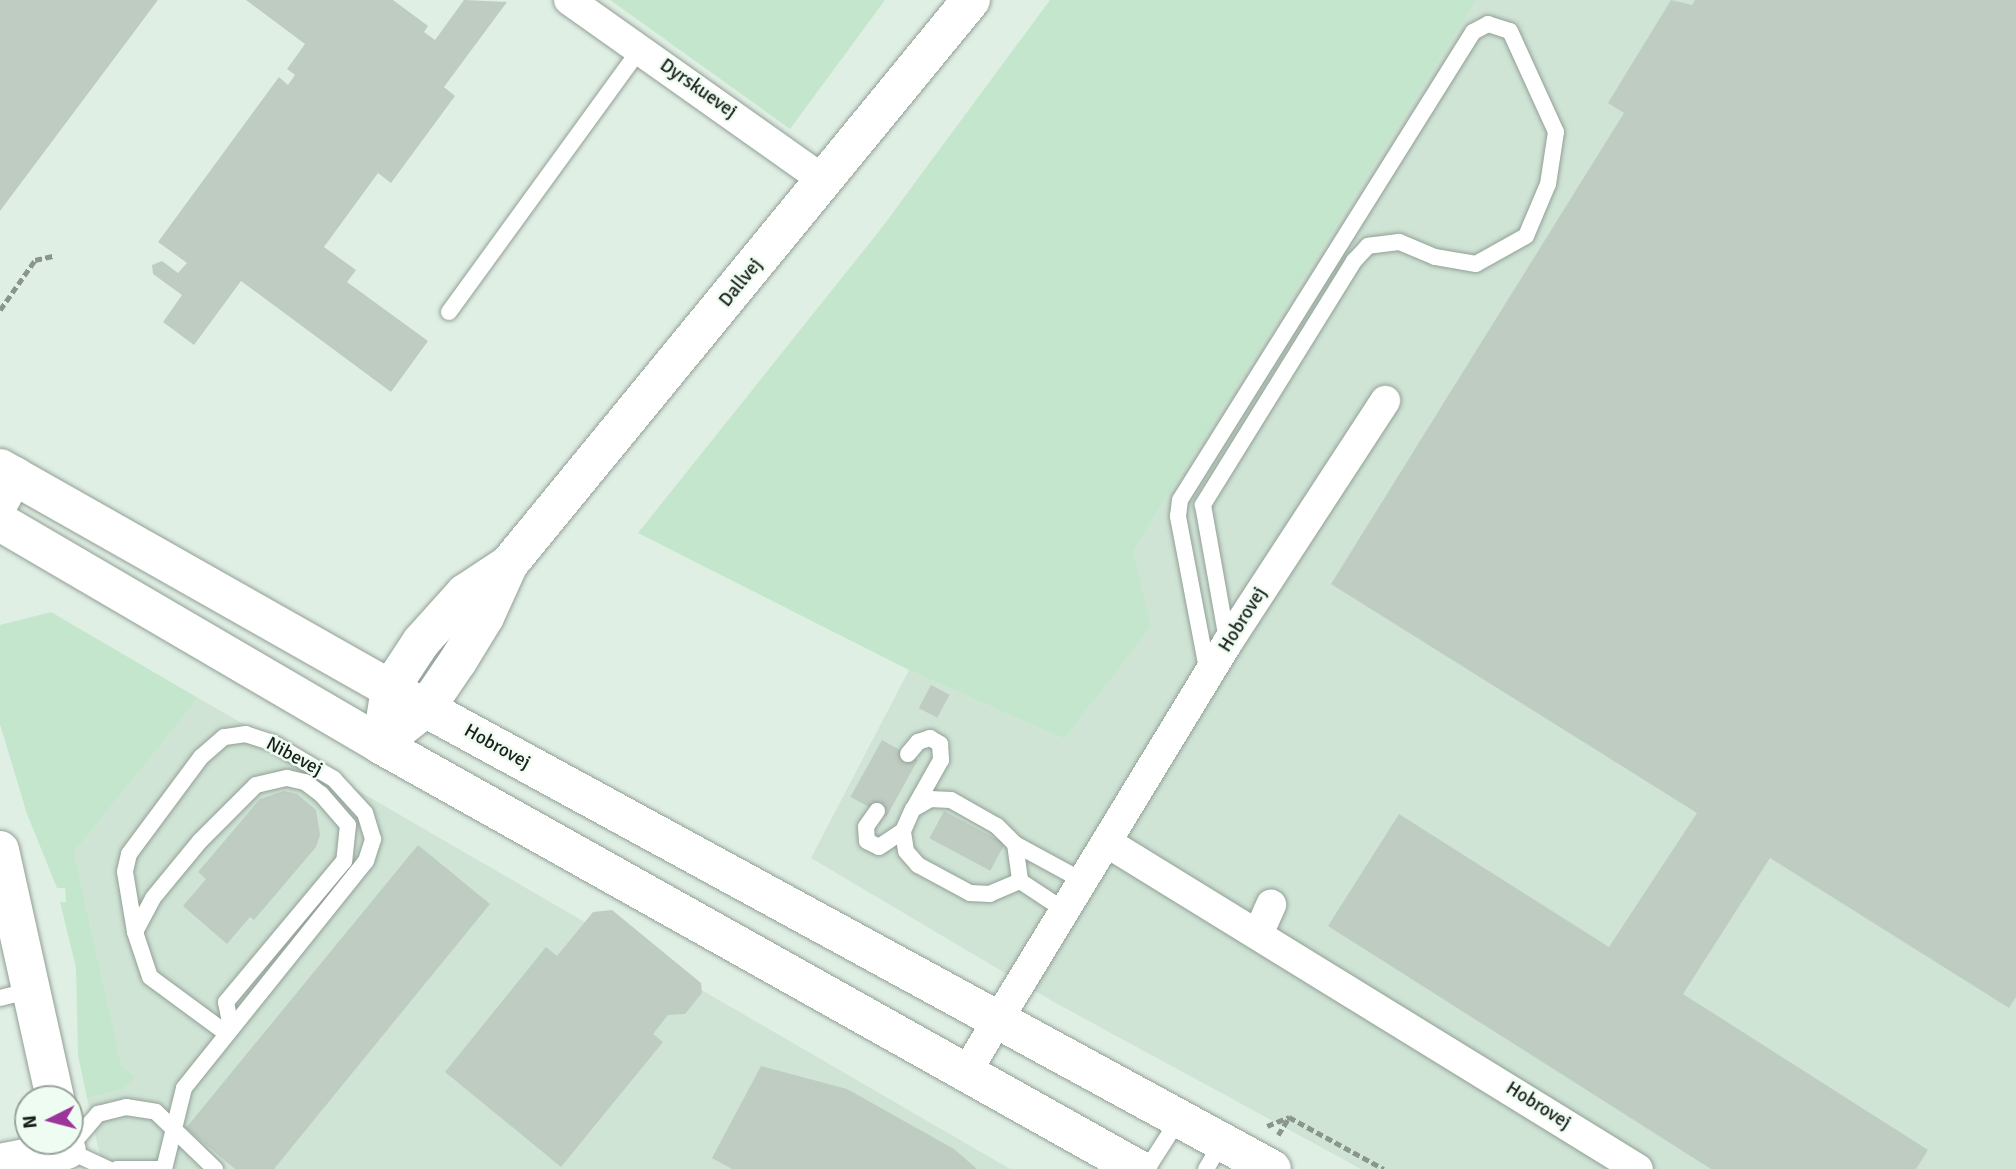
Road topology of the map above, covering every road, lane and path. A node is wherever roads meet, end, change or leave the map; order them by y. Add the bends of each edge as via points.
1 (569, 0) edge
2 (971, 0) edge
3 (640, 49) junction
4 (825, 181) junction
5 (53, 256) dead end
6 (0, 310) edge
7 (449, 312) dead end
8 (1385, 401) dead end
9 (5, 481) edge
10 (0, 522) edge
11 (509, 564) junction
12 (1228, 642) junction
13 (1208, 676) junction
14 (390, 689) junction
15 (426, 708) junction
16 (381, 745) junction
17 (908, 754) dead end
18 (913, 809) junction
19 (877, 811) dead end
20 (902, 831) junction
21 (1108, 843) junction
22 (1015, 844) junction
23 (0, 850) edge
24 (1020, 881) junction
25 (1085, 882) junction
26 (1271, 905) dead end
27 (1067, 912) junction
28 (7, 914) edge
29 (135, 932) junction
30 (1259, 932) junction
31 (15, 994) edge
32 (999, 1020) junction
33 (229, 1030) junction
34 (965, 1074) junction
35 (50, 1085) edge
36 (1181, 1117) junction
37 (172, 1128) junction
38 (84, 1132) edge
39 (54, 1155) edge
40 (73, 1155) edge
41 (1214, 1155) edge
42 (0, 1163) edge
43 (108, 1169) edge
44 (117, 1169) edge
45 (158, 1169) edge
46 (164, 1169) edge
47 (215, 1169) edge
48 (1138, 1169) edge
49 (1147, 1169) edge
50 (1272, 1169) edge
51 (1384, 1169) edge
52 (1638, 1169) edge

1 - 3 street, Dyrskuevej
2 - 4 main road, Dallvej
3 - 4 street, Dyrskuevej
3 - 7 lane
4 - 11 main road, Dallvej
5 - 6 path via 35,260
8 - 12 street, Hobrovej
9 - 14 main road, Hobrovej
10 - 16 main road
11 - 14 main road, Dallvej via 466,593 422,642
11 - 15 main road, Dallvej via 485,617
12 - 13 street, Hobrovej
12 - 13 lane via 1203,505 1354,261 1368,246 1399,242 1436,257 1476,264 1526,236 1548,184 1556,132 1510,31 1488,24 1473,32 1180,500 1178,516
13 - 21 street, Hobrovej
14 - 15 main road, Hobrovej
14 - 16 main road, Dallvej
15 - 16 main road, Dallvej
15 - 32 main road, Hobrovej
16 - 34 main road
17 - 18 lane via 918,742 930,738 940,744 941,760
18 - 20 lane
18 - 22 lane via 930,799 951,800 997,826
19 - 20 lane via 866,827 867,841 879,847
20 - 24 lane via 906,850 918,865 970,893 990,894
21 - 25 street, Hobrovej
21 - 30 street, Hobrovej
22 - 24 lane
22 - 25 lane
23 - 28 main road
24 - 27 lane
25 - 27 street, Hobrovej
26 - 30 street
27 - 32 street, Hobrovej
28 - 31 main road
29 - 33 lane, Nibevej via 150,977
29 - 33 lane via 153,898 200,841 256,785 287,778 305,782 321,794 348,825 344,861 226,1002
29 - 33 lane, Nibevej via 125,872 129,854 201,757 224,737 246,734 273,743 334,779 365,813 373,839 366,861
30 - 52 street, Hobrovej
31 - 35 main road
32 - 34 street, Hobrovej
32 - 36 main road, Hobrovej
33 - 37 lane, Nibevej via 184,1088
34 - 48 main road
36 - 41 main road, Hobrovej
36 - 49 lane
37 - 38 lane via 156,1111 126,1107 98,1114
37 - 46 lane, Nibevej
37 - 47 lane
39 - 42 main road
40 - 43 lane
41 - 50 main road, Hobrovej
41 - 51 path via 1289,1117
44 - 45 lane

